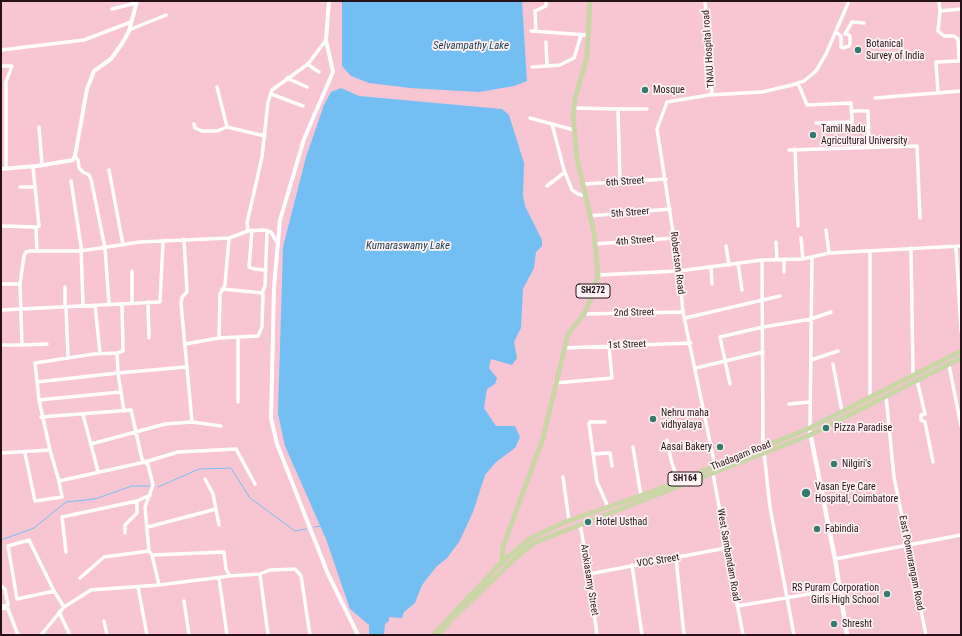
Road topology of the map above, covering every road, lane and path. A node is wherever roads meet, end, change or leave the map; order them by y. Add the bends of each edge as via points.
1 (329, 1) edge
2 (546, 1) edge
3 (590, 1) edge
4 (705, 1) edge
5 (849, 1) edge
6 (939, 1) edge
7 (137, 2) edge
8 (112, 9) dead end
9 (961, 9) edge
10 (940, 11) junction
11 (166, 15) dead end
12 (131, 22) junction
13 (864, 23) dead end
14 (129, 30) junction
15 (531, 31) dead end
16 (536, 31) junction
17 (836, 32) junction
18 (846, 33) junction
19 (581, 35) junction
20 (588, 35) junction
21 (841, 36) junction
22 (326, 40) junction
23 (959, 40) edge
24 (546, 42) dead end
25 (1, 50) edge
26 (960, 61) edge
27 (307, 64) junction
28 (1, 66) edge
29 (547, 66) junction
30 (532, 67) dead end
31 (318, 72) dead end
32 (287, 78) junction
33 (798, 83) junction
34 (217, 87) dead end
35 (307, 87) dead end
36 (961, 91) edge
37 (938, 93) junction
38 (271, 94) junction
39 (709, 95) junction
40 (875, 98) dead end
41 (302, 106) dead end
42 (574, 108) junction
43 (618, 109) junction
44 (647, 109) dead end
45 (852, 111) junction
46 (530, 118) dead end
47 (816, 123) dead end
48 (194, 124) dead end
49 (552, 124) junction
50 (39, 127) dead end
51 (227, 127) junction
52 (574, 130) junction
53 (265, 136) junction
54 (869, 146) junction
55 (789, 150) dead end
56 (795, 150) junction
57 (75, 156) junction
58 (42, 166) junction
59 (33, 167) junction
60 (1, 169) edge
61 (6, 169) junction
62 (109, 170) dead end
63 (565, 172) junction
64 (666, 179) junction
65 (71, 181) dead end
66 (620, 182) junction
67 (584, 184) junction
68 (547, 186) dead end
69 (20, 187) dead end
70 (35, 187) junction
71 (586, 196) junction
72 (670, 209) junction
73 (590, 216) junction
74 (920, 218) dead end
75 (1, 226) edge
76 (798, 226) dead end
77 (36, 227) junction
78 (250, 230) junction
79 (826, 230) dead end
80 (267, 231) junction
81 (229, 238) junction
82 (674, 238) junction
83 (801, 238) dead end
84 (184, 239) junction
85 (163, 242) junction
86 (776, 242) dead end
87 (595, 244) junction
88 (124, 245) junction
89 (278, 245) junction
90 (726, 246) dead end
91 (959, 246) edge
92 (105, 248) junction
93 (911, 248) junction
94 (37, 251) junction
95 (80, 251) junction
96 (870, 251) junction
97 (829, 253) junction
98 (812, 256) junction
99 (784, 259) junction
100 (803, 259) junction
101 (762, 260) junction
102 (777, 260) junction
103 (738, 263) junction
104 (729, 265) junction
105 (711, 267) junction
106 (264, 270) junction
107 (132, 271) dead end
108 (679, 272) junction
109 (784, 272) dead end
110 (598, 274) junction
111 (960, 274) edge
112 (1, 284) edge
113 (20, 284) junction
114 (712, 284) dead end
115 (65, 287) dead end
116 (222, 290) junction
117 (742, 290) dead end
118 (262, 293) junction
119 (780, 296) dead end
120 (763, 300) junction
121 (148, 302) junction
122 (132, 303) junction
123 (109, 304) junction
124 (122, 304) junction
125 (84, 305) junction
126 (95, 305) junction
127 (66, 307) junction
128 (21, 309) junction
129 (1, 310) edge
130 (683, 312) junction
131 (831, 312) dead end
132 (584, 314) junction
133 (685, 318) junction
134 (811, 319) junction
135 (763, 327) junction
136 (961, 331) edge
137 (238, 337) junction
138 (149, 338) dead end
139 (219, 338) junction
140 (691, 343) junction
141 (47, 344) dead end
142 (185, 344) junction
143 (1, 345) edge
144 (22, 345) junction
145 (609, 346) junction
146 (564, 348) junction
147 (838, 351) dead end
148 (961, 351) edge
149 (763, 352) junction
150 (100, 353) junction
151 (117, 353) junction
152 (68, 358) junction
153 (961, 358) edge
154 (810, 360) junction
155 (725, 361) junction
156 (833, 364) dead end
157 (949, 365) junction
158 (186, 367) junction
159 (696, 368) junction
160 (118, 373) junction
161 (913, 374) junction
162 (917, 380) junction
163 (37, 382) junction
164 (555, 383) junction
165 (730, 384) dead end
166 (120, 392) junction
167 (886, 396) junction
168 (870, 397) junction
169 (38, 400) junction
170 (238, 402) dead end
171 (810, 402) junction
172 (789, 404) dead end
173 (124, 410) junction
174 (842, 412) junction
175 (83, 415) junction
176 (41, 417) junction
177 (192, 422) junction
178 (605, 422) dead end
179 (221, 426) dead end
180 (961, 426) edge
181 (810, 428) junction
182 (136, 434) junction
183 (810, 435) junction
184 (667, 440) dead end
185 (91, 444) junction
186 (763, 446) junction
187 (633, 447) dead end
188 (50, 450) junction
189 (1, 453) edge
190 (25, 453) junction
191 (764, 453) junction
192 (593, 454) junction
193 (145, 462) junction
194 (933, 462) dead end
195 (612, 466) dead end
196 (715, 466) junction
197 (98, 471) junction
198 (713, 474) junction
199 (564, 477) dead end
200 (205, 479) dead end
201 (58, 481) junction
202 (679, 482) junction
203 (255, 484) dead end
204 (150, 495) junction
205 (641, 496) junction
206 (137, 501) junction
207 (608, 507) junction
208 (216, 509) junction
209 (569, 521) junction
210 (580, 524) junction
211 (219, 525) dead end
212 (148, 527) junction
213 (125, 533) dead end
214 (961, 535) edge
215 (907, 546) junction
216 (726, 548) junction
217 (149, 551) junction
218 (66, 552) dead end
219 (152, 555) junction
220 (676, 558) junction
221 (835, 559) junction
222 (501, 563) junction
223 (632, 565) junction
224 (506, 567) junction
225 (260, 574) junction
226 (589, 574) junction
227 (230, 576) junction
228 (80, 578) dead end
229 (219, 578) junction
230 (159, 585) junction
231 (1, 586) edge
232 (138, 587) junction
233 (839, 589) junction
234 (54, 591) junction
235 (786, 598) junction
236 (184, 601) dead end
237 (737, 606) junction
238 (1, 607) edge
239 (64, 607) junction
240 (59, 612) junction
241 (104, 621) dead end
242 (18, 635) edge
243 (41, 635) edge
244 (70, 635) edge
245 (106, 635) edge
246 (147, 635) edge
247 (189, 635) edge
248 (227, 635) edge
249 (268, 635) edge
250 (310, 635) edge
251 (358, 635) edge
252 (433, 635) edge
253 (439, 635) edge
254 (597, 635) edge
255 (642, 635) edge
256 (684, 635) edge
257 (742, 635) edge
258 (794, 635) edge
259 (846, 635) edge
260 (926, 635) edge

1 - 22 street
2 - 16 street via 546,6 535,11
3 - 20 main road, SH272
4 - 39 street, TNAU Hospital road via 712,93
5 - 17 street
6 - 10 street
7 - 8 street
7 - 12 street
9 - 10 street
10 - 23 street via 938,31 944,36 954,36
11 - 14 street
12 - 14 street
12 - 25 street via 84,40
13 - 18 street via 852,22
14 - 57 street via 111,59 94,71 86,89
15 - 16 street
16 - 19 street
17 - 21 street
17 - 33 street via 816,71
18 - 21 street
18 - 21 street via 850,36 849,46 841,47
19 - 20 street
19 - 29 street via 574,58 560,65
20 - 42 main road, SH272 via 587,58
22 - 27 street
22 - 89 street via 333,72 304,139 280,220
23 - 26 street
24 - 29 street
26 - 37 street via 936,62
27 - 31 street
27 - 32 street
28 - 61 street via 12,66 6,82
29 - 30 street
32 - 35 street
32 - 38 street via 272,90
33 - 39 street via 762,92
33 - 45 street via 807,105 851,103
34 - 51 street
36 - 37 street
37 - 40 street
38 - 41 street
38 - 53 street
39 - 64 street, Robertson Road via 667,102 657,129
42 - 43 street
42 - 52 main road, SH272
43 - 44 street
43 - 66 street
45 - 47 street via 852,122
45 - 54 street via 868,111
46 - 49 street
48 - 51 street via 195,128 202,131 217,131
49 - 52 street
49 - 63 street
50 - 58 street
51 - 53 street
52 - 67 main road, SH272
53 - 78 street via 247,223
54 - 56 street
54 - 74 street via 917,146
55 - 56 street
56 - 76 street
57 - 58 street via 70,161
57 - 92 street via 83,172 90,175
58 - 59 street
59 - 61 street
59 - 70 street
60 - 61 street
62 - 88 street
63 - 68 street
63 - 71 street via 572,190
64 - 66 street, 6th Street
64 - 72 street, Robertson Road
65 - 95 street
66 - 67 street, 6th Street
67 - 71 main road, SH272
69 - 70 street
70 - 77 street via 39,226
71 - 73 main road, SH272
72 - 73 street, 5th Streer
72 - 82 street, Robertson Road
73 - 87 main road, SH272
75 - 77 street
77 - 94 street
78 - 80 street
78 - 81 street
78 - 106 street via 249,267
79 - 97 street
80 - 89 street via 271,232
80 - 106 street via 267,261
81 - 84 street
81 - 116 street
82 - 87 street, 4th Street
82 - 108 street, Robertson Road
83 - 100 street
84 - 85 street
84 - 142 street via 188,292 182,297 181,304
85 - 88 street
85 - 121 street via 160,302
86 - 102 street
87 - 110 main road, SH272
88 - 92 street
89 - 251 street via 271,418 289,478 328,574
90 - 104 street
91 - 93 street
91 - 111 street
92 - 95 street
92 - 123 street
93 - 96 street
93 - 161 street
94 - 95 street
94 - 113 street via 26,252
95 - 125 street
96 - 97 street
96 - 168 street
97 - 98 street
98 - 100 street
98 - 134 street
99 - 100 street
99 - 102 street
99 - 109 street
101 - 102 street
101 - 103 street
101 - 120 street
103 - 104 street
103 - 117 street
104 - 105 street
105 - 108 street
105 - 114 street
106 - 118 street via 265,286
107 - 122 street
108 - 110 street
108 - 130 street, Robertson Road
110 - 132 main road, SH272
111 - 136 street
112 - 113 street
113 - 128 street
115 - 127 street
116 - 118 street
116 - 139 street
118 - 137 street via 260,335
119 - 120 street
120 - 133 street
120 - 135 street
121 - 122 street
121 - 138 street
122 - 124 street
123 - 124 street
123 - 126 street
124 - 151 street via 123,351
125 - 126 street
125 - 127 street
126 - 150 street
127 - 128 street
127 - 152 street
128 - 129 street
128 - 144 street
130 - 132 street, 2nd Street
130 - 133 street, Robertson Road
131 - 134 street
132 - 146 main road, SH272 via 568,334
133 - 140 street, Robertson Road
134 - 135 street
134 - 154 street
135 - 149 street
135 - 155 street via 720,337
137 - 139 street
137 - 170 street
139 - 142 street
140 - 145 street, 1st Street
140 - 159 street, Robertson Road
141 - 144 street
142 - 158 street
143 - 144 street
145 - 146 street, 1st Street
145 - 164 street via 612,378
146 - 164 main road, SH272
147 - 154 street
148 - 161 main road, Thadagam Road / SH164
149 - 155 street
149 - 186 street
150 - 151 street
150 - 152 street
151 - 160 street
152 - 163 street via 35,363
153 - 157 main road, Thadagam Road / SH164
154 - 171 street
155 - 159 street
155 - 165 street
156 - 174 street
157 - 162 main road, Thadagam Road / SH164
157 - 180 street
158 - 160 street
158 - 177 street
159 - 196 street, Robertson Road
160 - 163 street
160 - 166 street
161 - 168 main road, Thadagam Road / SH164
162 - 167 main road, Thadagam Road / SH164
162 - 194 street via 925,414 921,415 921,420 925,422
163 - 169 street
164 - 222 main road, SH272 via 543,438 503,547
166 - 169 street
166 - 173 street
167 - 183 main road, Thadagam Road / SH164
167 - 215 street, East Ponnurangam Road via 894,477
168 - 174 main road, Thadagam Road / SH164
169 - 176 street
171 - 172 street
171 - 181 street
173 - 175 street
173 - 182 street via 131,410
174 - 181 main road, Thadagam Road / SH164
175 - 176 street
175 - 185 street
176 - 188 street
177 - 179 street
177 - 182 street via 165,424
178 - 192 street via 589,423
181 - 183 main road
181 - 186 main road, Thadagam Road / SH164
182 - 185 street
182 - 193 street
183 - 191 main road, Thadagam Road / SH164
183 - 221 main road
184 - 202 street
185 - 197 street
186 - 196 main road, Thadagam Road / SH164
187 - 205 street
188 - 190 street
188 - 201 street
189 - 190 street
190 - 201 street via 35,501 62,497
191 - 198 main road, Thadagam Road / SH164
191 - 235 street via 770,507
192 - 195 street via 610,453
192 - 207 street via 597,482
193 - 197 street
193 - 203 street via 178,452 236,449
193 - 204 street via 148,464 153,485
196 - 198 street
196 - 202 main road, Thadagam Road / SH164
197 - 201 street
198 - 210 main road, Thadagam Road / SH164
198 - 216 street, West Sambandam Road
199 - 209 street
200 - 208 street via 213,494
202 - 205 main road, Thadagam Road / SH164
204 - 206 street
204 - 212 street via 145,507
205 - 207 main road, Thadagam Road / SH164
206 - 213 street via 137,513 125,525
206 - 218 street via 62,517
207 - 209 main road, Thadagam Road / SH164
208 - 211 street
208 - 212 street
209 - 222 main road, Thadagam Road / SH164 via 531,538
210 - 224 main road, Thadagam Road / SH164 via 536,542
210 - 226 street, Arokiasamy Street
212 - 217 street
214 - 215 street
215 - 221 street
215 - 260 street, East Ponnurangam Road
216 - 220 street, VOC Street
216 - 237 street, West Sambandam Road
217 - 219 street
217 - 228 street via 104,557
219 - 227 street via 224,552 226,569
219 - 230 street
220 - 223 street, VOC Street
220 - 256 street
221 - 233 main road
222 - 224 main road
222 - 252 main road, Thadagam Road / SH164
223 - 226 street, VOC Street
223 - 255 street
224 - 253 main road, Thadagam Road / SH164
225 - 227 street
225 - 249 street
225 - 250 street via 290,568 295,569 301,576
226 - 254 street, Arokiasamy Street
227 - 229 street
229 - 230 street
229 - 248 street
230 - 232 street
231 - 238 street via 5,589 8,605
232 - 239 street via 91,590
232 - 246 street
233 - 235 street
233 - 259 main road
234 - 234 street via 17,599 8,546 29,540
234 - 239 street
235 - 237 street
235 - 258 street
236 - 247 street
237 - 257 street, West Sambandam Road
238 - 242 street via 8,609
239 - 240 street
240 - 243 street
240 - 244 street
241 - 245 street

